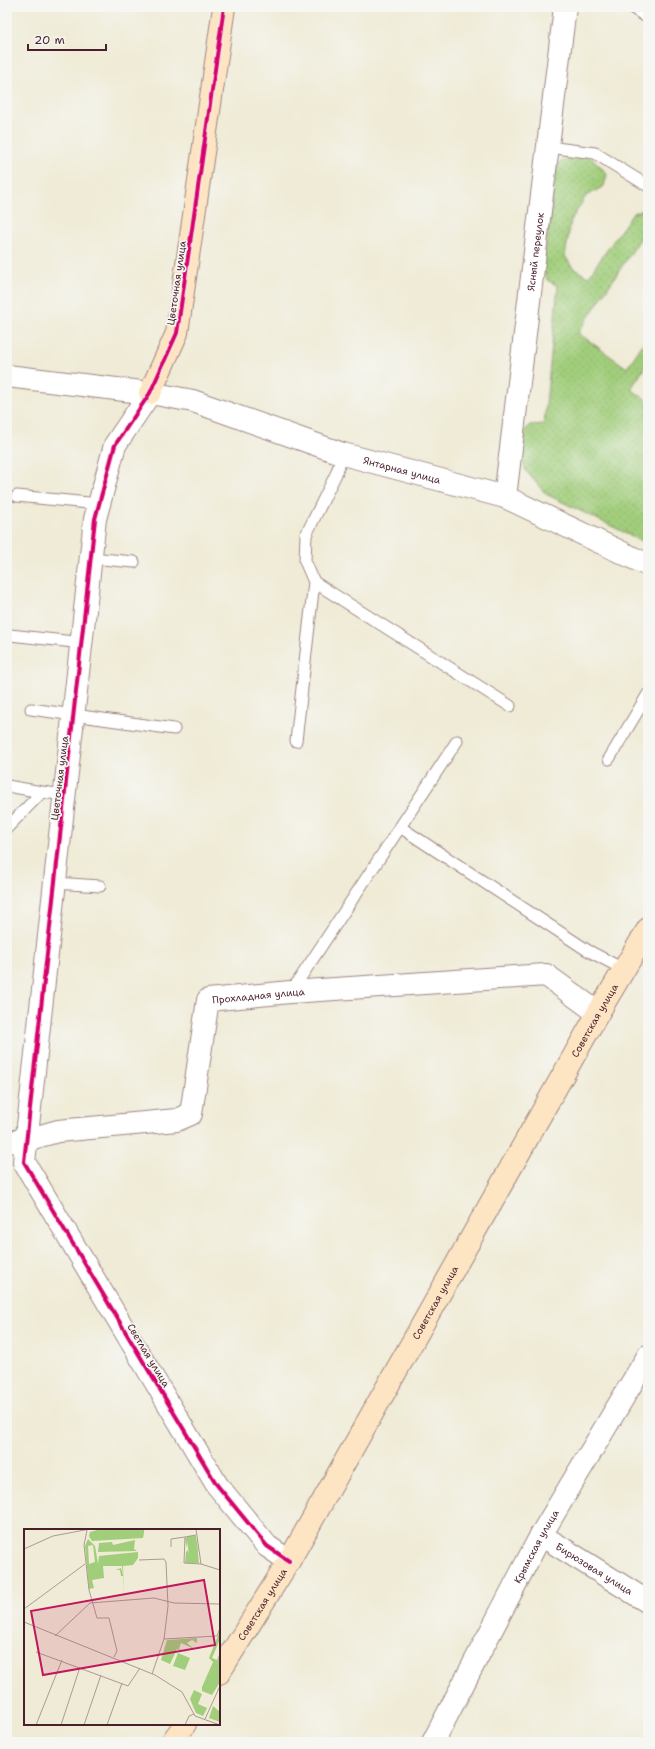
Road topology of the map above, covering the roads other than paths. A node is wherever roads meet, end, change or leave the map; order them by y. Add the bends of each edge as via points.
1 (224, 7) edge
2 (565, 7) edge
3 (631, 7) edge
4 (648, 18) edge
5 (548, 147) junction
6 (648, 186) edge
7 (7, 376) edge
8 (150, 393) junction
9 (343, 454) junction
10 (17, 496) dead end
11 (505, 497) junction
12 (99, 504) junction
13 (91, 558) junction
14 (134, 562) dead end
15 (648, 565) edge
16 (314, 582) junction
17 (10, 635) dead end
18 (83, 643) junction
19 (648, 694) edge
20 (510, 706) dead end
21 (31, 709) dead end
22 (74, 714) junction
23 (174, 729) dead end
24 (296, 740) dead end
25 (458, 741) dead end
26 (609, 759) dead end
27 (7, 786) edge
28 (42, 792) junction
29 (65, 795) junction
30 (400, 827) junction
31 (7, 828) edge
32 (55, 883) junction
33 (100, 886) dead end
34 (648, 929) edge
35 (623, 969) junction
36 (290, 992) junction
37 (598, 1013) junction
38 (16, 1141) edge
39 (646, 1363) edge
40 (541, 1535) junction
41 (288, 1561) junction
42 (648, 1602) edge
43 (220, 1671) edge
44 (184, 1725) edge
45 (172, 1742) edge
46 (434, 1742) edge

1 - 8 street, Цветочная улица via 177,333
2 - 5 street, Ясный переулок
3 - 4 lane
5 - 6 lane via 595,153
5 - 11 street, Ясный переулок
7 - 8 street, Янтарная улица
8 - 9 street, Янтарная улица via 193,401
8 - 12 street, Цветочная улица via 115,445
9 - 11 street, Янтарная улица
9 - 16 lane via 306,535 305,562
10 - 12 lane
11 - 15 street, Янтарная улица
12 - 13 street, Цветочная улица
13 - 14 lane
13 - 18 street, Цветочная улица
16 - 20 lane
16 - 24 lane
17 - 18 lane
18 - 22 street, Цветочная улица
19 - 26 lane
21 - 22 lane
22 - 23 lane
22 - 29 street, Цветочная улица
25 - 30 lane
27 - 28 lane
28 - 29 lane
28 - 31 lane
29 - 32 street, Цветочная улица
30 - 35 lane via 587,950
30 - 36 lane
32 - 33 lane
32 - 38 street, Цветочная улица
34 - 35 street, Советская улица
35 - 37 street, Советская улица
36 - 37 street, Прохладная улица via 546,975
36 - 38 street, Прохладная улица via 208,1000 191,1114 177,1120 58,1132
37 - 41 street, Советская улица
38 - 41 street, Светлая улица via 24,1162 217,1485 267,1546
39 - 40 street, Крымская улица
40 - 42 street, Бирюзовая улица
40 - 46 street, Крымская улица
41 - 43 street, Советская улица
44 - 45 street

